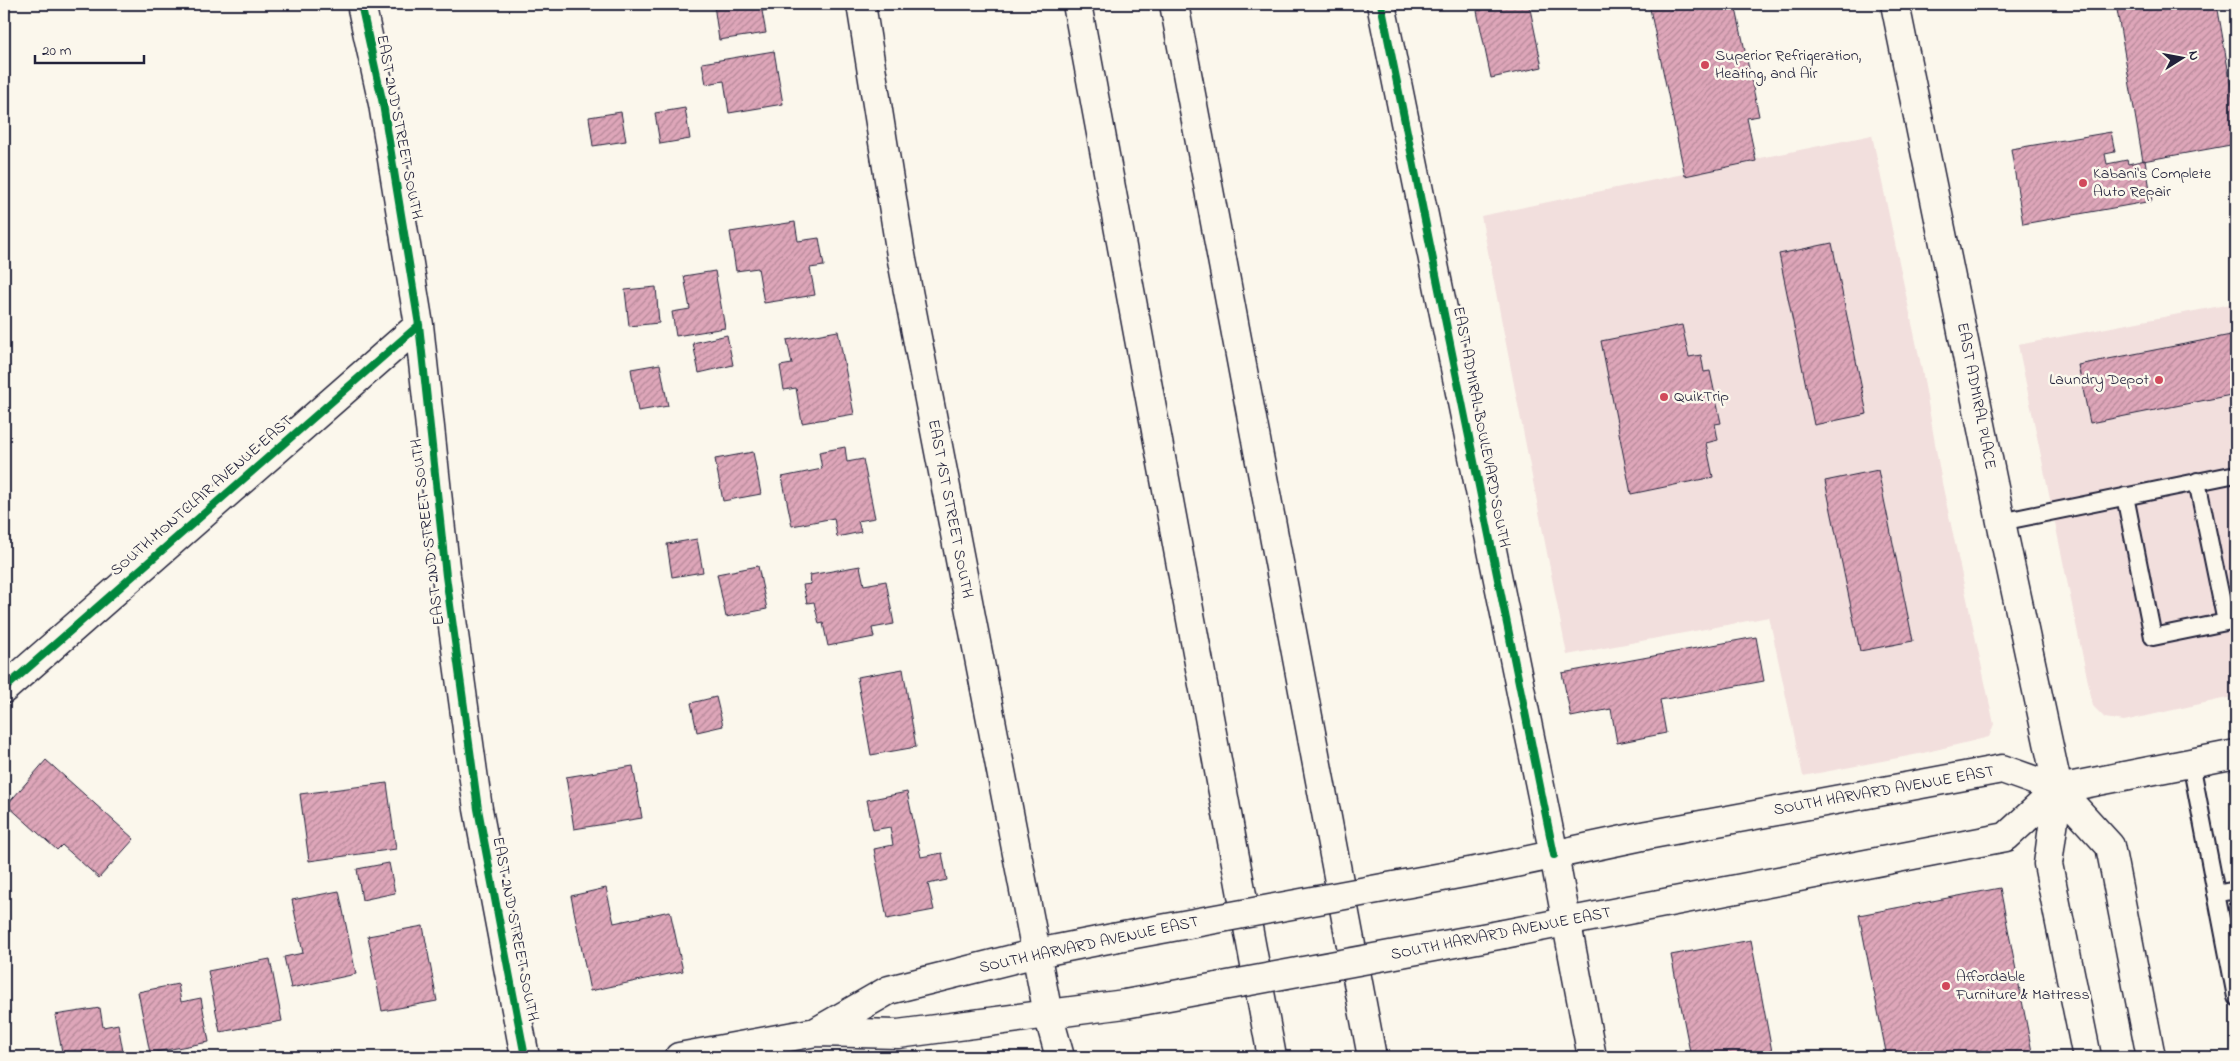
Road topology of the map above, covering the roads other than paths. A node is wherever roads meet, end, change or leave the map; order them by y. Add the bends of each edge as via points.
1 (361, 4) edge
2 (860, 4) edge
3 (1077, 4) edge
4 (1174, 4) edge
5 (1381, 4) edge
6 (1895, 4) edge
7 (418, 325) junction
8 (2236, 474) edge
9 (2197, 482) junction
10 (2126, 496) junction
11 (2001, 522) junction
12 (2231, 621) edge
13 (4, 689) edge
14 (2236, 754) edge
15 (2191, 763) junction
16 (2058, 789) junction
17 (1554, 855) junction
18 (2236, 890) edge
19 (2216, 894) junction
20 (1567, 922) junction
21 (1037, 953) junction
22 (2236, 997) edge
23 (1048, 1014) junction
24 (816, 1032) junction
25 (525, 1057) edge
26 (679, 1057) edge
27 (1060, 1057) edge
28 (1272, 1057) edge
29 (1372, 1057) edge
30 (1592, 1057) edge
31 (2086, 1057) edge
32 (2151, 1057) edge

1 - 7 main road, EAST 2ND STREET SOUTH via 383,104
2 - 21 main road, EAST 1ST STREET SOUTH via 901,255
3 - 28 main road
4 - 29 main road
5 - 17 main road, EAST ADMIRAL BOULEVARD SOUTH
6 - 11 main road, EAST ADMIRAL PLACE
7 - 13 main road, SOUTH MONTCLAIR AVENUE EAST
7 - 25 main road, EAST 2ND STREET SOUTH via 446,576 478,809
8 - 9 lane
9 - 10 lane
9 - 12 lane
10 - 11 lane
10 - 12 lane via 2153,636
11 - 16 main road, EAST ADMIRAL PLACE
14 - 15 main road
15 - 16 main road
15 - 19 lane
16 - 17 main road, SOUTH HARVARD AVENUE EAST via 2002,769
16 - 20 main road, SOUTH HARVARD AVENUE EAST via 2006,837
16 - 31 main road via 2048,864
16 - 32 main road via 2110,846
17 - 20 main road, EAST ADMIRAL BOULEVARD SOUTH
17 - 21 main road, SOUTH HARVARD AVENUE EAST, bridge
18 - 19 lane
19 - 22 lane
20 - 23 main road, SOUTH HARVARD AVENUE EAST, bridge via 1125,1004
20 - 30 main road, EAST ADMIRAL BOULEVARD SOUTH
21 - 23 main road, EAST 1ST STREET SOUTH
21 - 24 main road, SOUTH HARVARD AVENUE EAST via 889,990
23 - 24 main road, SOUTH HARVARD AVENUE EAST via 898,1034
23 - 27 main road, EAST 1ST STREET SOUTH
24 - 26 main road, SOUTH HARVARD AVENUE EAST

